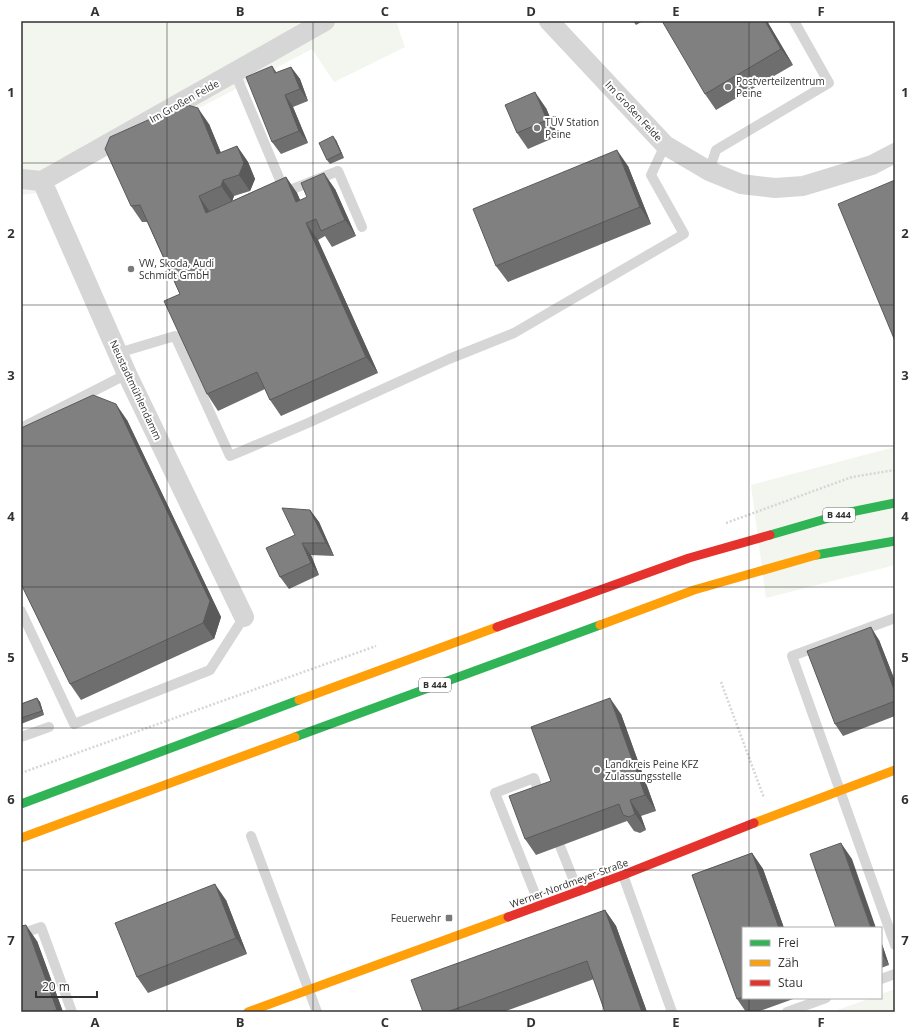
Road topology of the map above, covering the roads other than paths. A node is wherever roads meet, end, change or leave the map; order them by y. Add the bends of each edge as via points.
1 (325, 21) edge
2 (549, 21) edge
3 (794, 21) edge
4 (235, 73) junction
5 (665, 145) junction
6 (895, 153) edge
7 (709, 171) junction
8 (21, 179) edge
9 (42, 180) junction
10 (362, 227) dead end
11 (118, 353) junction
12 (127, 374) junction
13 (21, 428) edge
14 (895, 503) edge
15 (895, 540) edge
16 (21, 611) edge
17 (244, 617) joint
18 (895, 618) edge
19 (49, 727) dead end
20 (21, 737) edge
21 (895, 770) edge
22 (838, 790) junction
23 (21, 804) edge
24 (544, 804) edge
25 (251, 836) dead end
26 (21, 838) edge
27 (560, 846) edge
28 (623, 875) junction
29 (578, 891) junction
30 (540, 906) junction
31 (21, 934) edge
32 (895, 945) edge
33 (895, 974) edge
34 (882, 979) edge
35 (310, 991) junction
36 (823, 999) edge
37 (72, 1012) edge
38 (248, 1012) edge
39 (317, 1012) edge
40 (672, 1012) edge
41 (787, 1012) edge

1 - 4 street, Im Großen Felde
2 - 5 street, Im Großen Felde
3 - 7 lane via 829,83 716,150
4 - 9 street, Im Großen Felde
4 - 10 lane via 285,192 338,171
5 - 7 street, Im Großen Felde
5 - 11 lane via 651,175 684,234 514,333 230,456 175,336
6 - 7 street, Im Großen Felde via 872,165 803,186 774,188 741,184
8 - 9 street
9 - 11 street, Neustadtmühlendamm
11 - 12 street, Neustadtmühlendamm
12 - 13 lane
12 - 17 street, Neustadtmühlendamm
14 - 23 main road, B 444 via 846,513 689,558
15 - 26 main road, B 444 via 802,558 694,590
16 - 17 lane via 74,724 210,670
18 - 22 lane via 792,656
19 - 20 lane
21 - 22 main road, Werner-Nordmeyer-Straße
22 - 28 main road, Werner-Nordmeyer-Straße
22 - 32 lane
24 - 30 lane via 534,778 495,793
25 - 35 lane
27 - 29 lane
28 - 29 main road, Werner-Nordmeyer-Straße
28 - 40 lane
29 - 30 main road, Werner-Nordmeyer-Straße
30 - 35 main road, Werner-Nordmeyer-Straße
31 - 37 lane via 41,927
33 - 34 lane
35 - 38 main road, Werner-Nordmeyer-Straße
35 - 39 lane
36 - 41 lane

